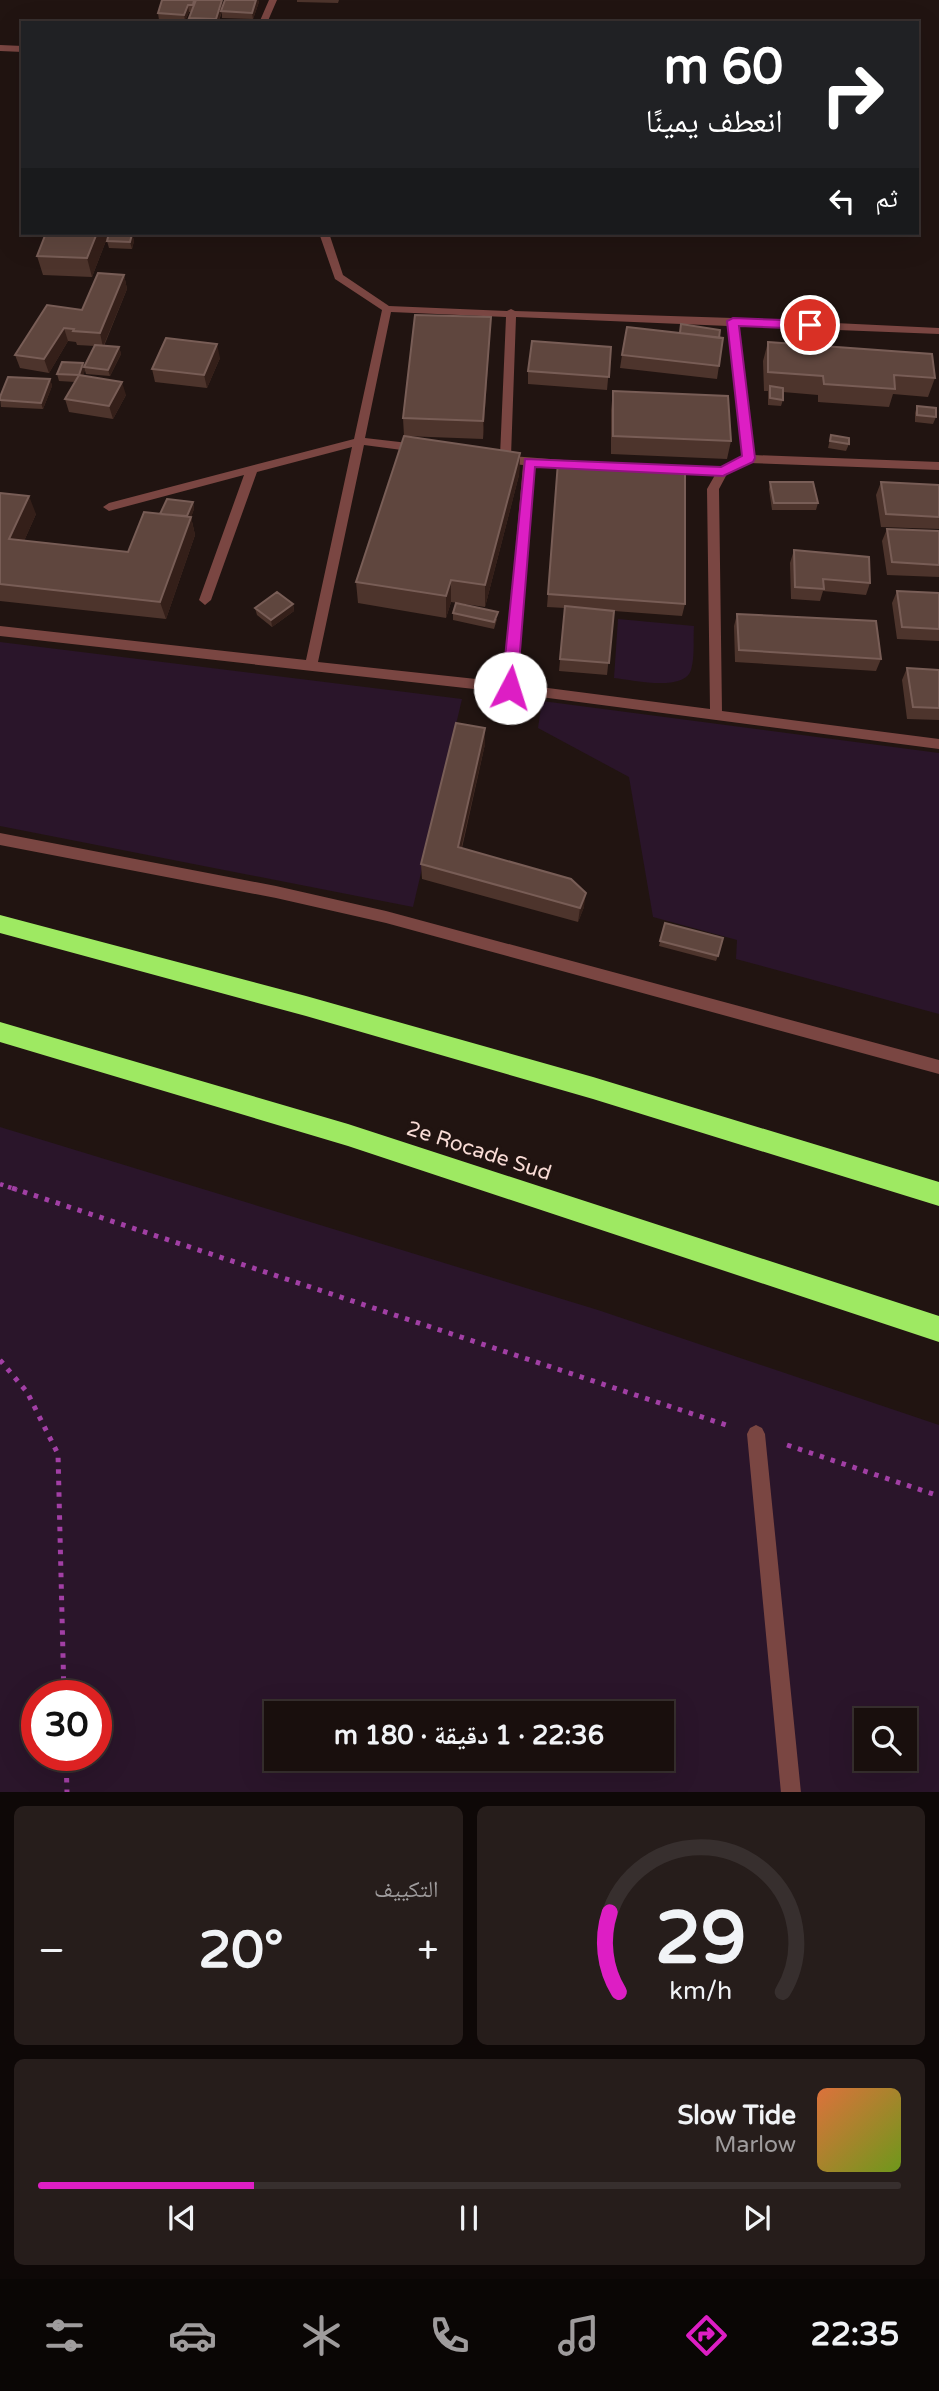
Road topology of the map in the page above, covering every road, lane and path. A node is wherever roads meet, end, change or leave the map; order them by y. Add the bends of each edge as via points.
1 (273, 0) edge
2 (265, 21) edge
3 (0, 48) edge
4 (21, 49) edge
5 (325, 235) edge
6 (387, 309) junction
7 (511, 312) junction
8 (733, 321) junction
9 (939, 331) edge
10 (359, 441) junction
11 (425, 449) edge
12 (492, 457) edge
13 (748, 458) junction
14 (505, 459) junction
15 (529, 462) junction
16 (584, 465) edge
17 (939, 466) edge
18 (640, 468) edge
19 (252, 469) junction
20 (723, 471) junction
21 (109, 507) dead end
22 (205, 600) dead end
23 (0, 631) edge
24 (311, 666) junction
25 (510, 688) junction
26 (716, 716) junction
27 (939, 744) edge
28 (0, 839) edge
29 (0, 924) edge
30 (0, 1032) edge
31 (939, 1067) edge
32 (0, 1184) edge
33 (939, 1194) edge
34 (939, 1329) edge
35 (0, 1360) edge
36 (755, 1434) junction
37 (939, 1496) edge
38 (64, 1680) edge
39 (66, 1771) edge
40 (67, 1792) edge
41 (791, 1792) edge

1 - 2 street
3 - 4 street
5 - 6 street via 339,277
6 - 7 street
6 - 10 street
7 - 8 street
7 - 14 street
8 - 9 street
8 - 13 street
10 - 11 street
10 - 19 street
10 - 24 street
12 - 14 street
13 - 17 street
13 - 20 street
14 - 15 street
15 - 16 street
15 - 25 street
18 - 20 street
19 - 21 street
19 - 22 street
20 - 26 street via 713,489
23 - 24 street
24 - 25 street
25 - 26 street
26 - 27 street
28 - 31 street via 386,917
29 - 33 highway via 593,1088
30 - 34 highway, 2e Rocade Sud via 348,1135
32 - 36 path
35 - 38 path via 27,1392 58,1454
36 - 37 path
36 - 41 street
39 - 40 path

